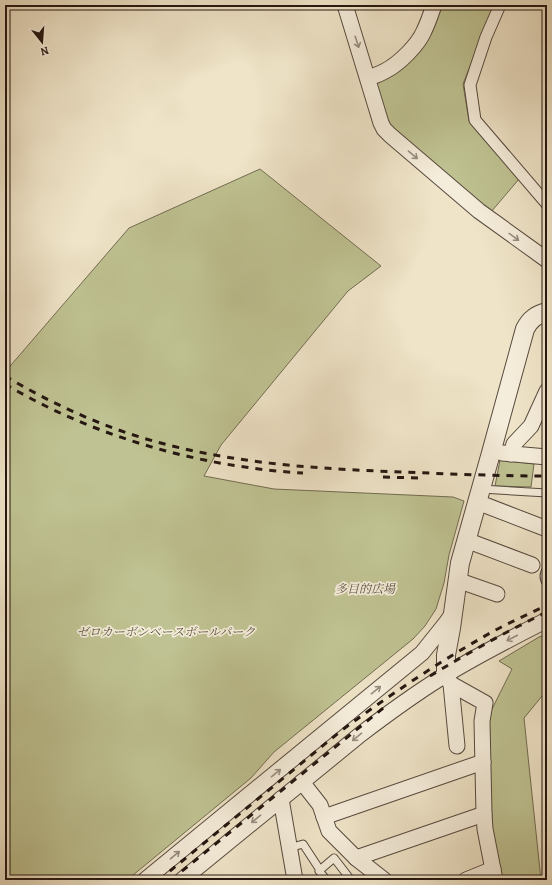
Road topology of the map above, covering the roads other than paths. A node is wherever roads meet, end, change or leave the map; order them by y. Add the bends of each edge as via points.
1 (345, 5) edge
2 (434, 5) edge
3 (500, 5) edge
4 (368, 78) junction
5 (547, 204) edge
6 (547, 260) edge
7 (547, 312) edge
8 (547, 391) edge
9 (492, 453) junction
10 (511, 454) junction
11 (547, 457) edge
12 (547, 493) edge
13 (479, 496) junction
14 (547, 529) edge
15 (466, 540) junction
16 (540, 567) edge
17 (457, 580) junction
18 (547, 584) edge
19 (497, 594) dead end
20 (453, 613) junction
21 (547, 620) edge
22 (449, 680) junction
23 (457, 746) dead end
24 (483, 762) junction
25 (302, 782) junction
26 (281, 799) junction
27 (484, 814) junction
28 (324, 817) junction
29 (289, 848) junction
30 (356, 858) junction
31 (320, 870) junction
32 (494, 875) edge
33 (145, 880) edge
34 (182, 880) edge
35 (295, 880) edge
36 (327, 880) edge
37 (351, 880) edge
38 (384, 880) edge
39 (466, 880) edge

1 -> 4 street
2 - 4 street via 424,32 411,49 386,71
3 - 5 street via 470,85 475,120
4 -> 6 street via 384,129 480,211
7 - 9 street via 532,318 525,329
8 - 10 street via 531,426 514,444
9 - 10 street
9 - 13 street
10 - 11 street
12 - 13 lane
13 - 14 street
13 - 15 street
15 - 16 street
15 - 17 street
16 - 18 lane
17 - 19 street
17 - 20 street
20 - 22 street via 446,655
33 -> 20 street via 422,653
21 -> 22 street via 500,644
22 - 23 street
22 - 24 street via 485,703 482,721
22 -> 25 street via 390,711
24 - 27 street
24 - 28 street
25 - 26 street
25 - 28 street via 320,805
26 - 29 street
26 -> 34 street
27 - 30 street
27 - 32 street
28 - 30 street via 329,831
29 - 31 lane via 303,844
29 - 35 street
30 - 38 street
31 - 36 lane
31 - 37 lane via 334,858
32 - 39 street

